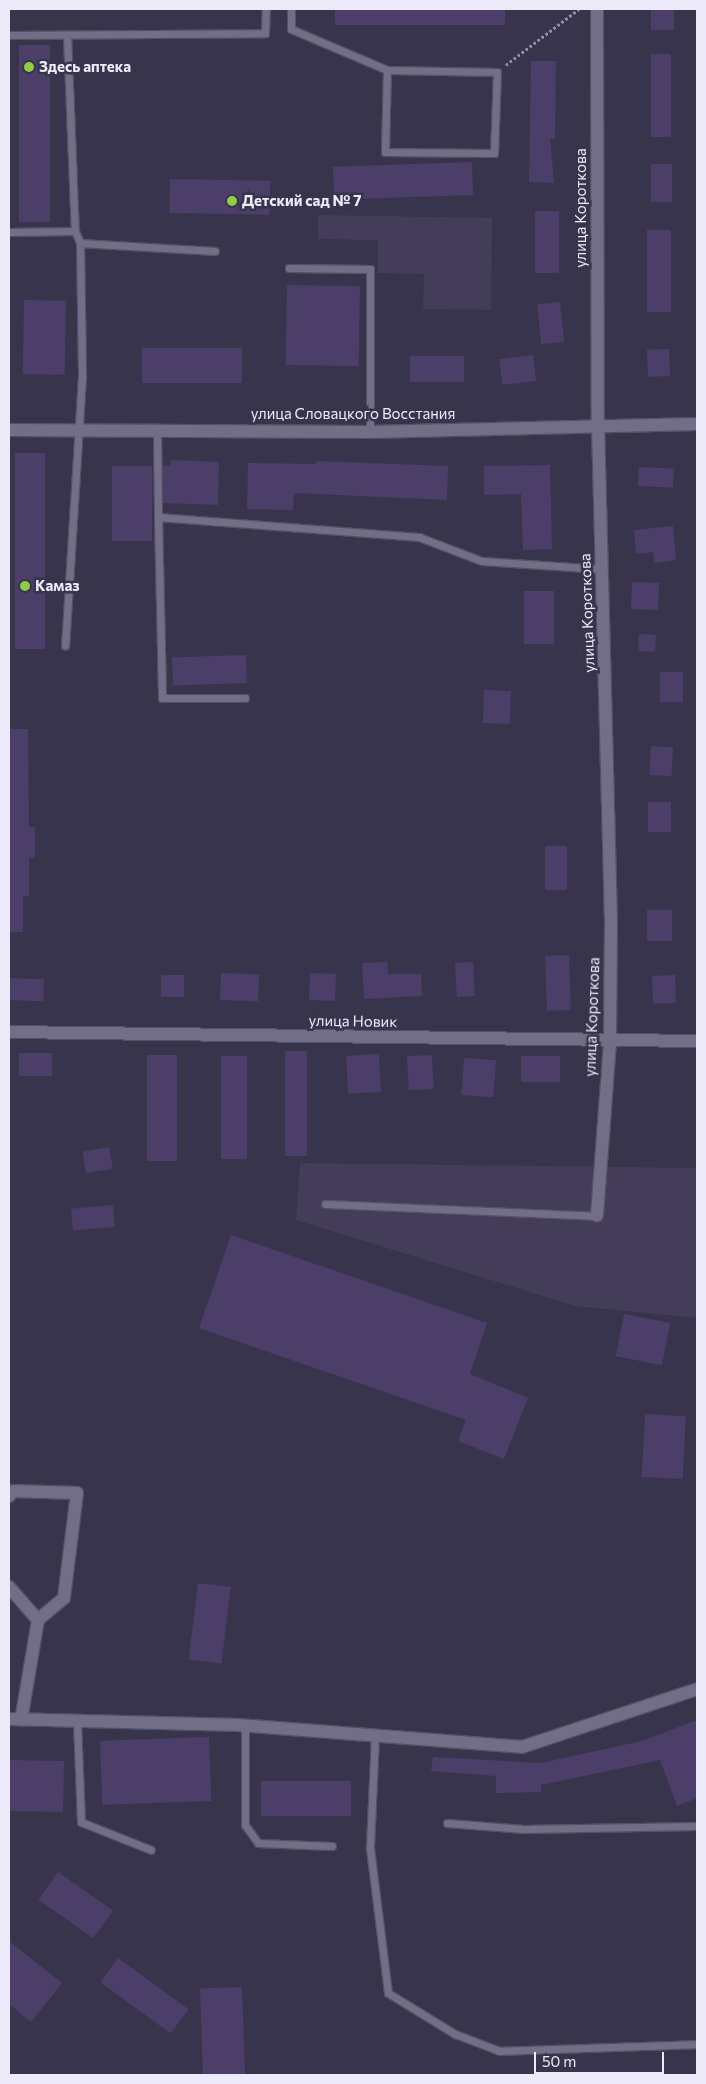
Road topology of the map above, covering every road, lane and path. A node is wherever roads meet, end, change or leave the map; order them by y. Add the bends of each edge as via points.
1 (266, 9) edge
2 (291, 9) edge
3 (579, 9) edge
4 (597, 9) edge
5 (67, 34) junction
6 (9, 35) edge
7 (387, 70) junction
8 (497, 72) junction
9 (75, 231) junction
10 (9, 232) edge
11 (80, 243) junction
12 (215, 251) dead end
13 (289, 268) dead end
14 (697, 424) edge
15 (598, 425) junction
16 (77, 429) junction
17 (9, 430) edge
18 (157, 430) junction
19 (370, 432) junction
20 (158, 517) junction
21 (602, 569) junction
22 (65, 645) dead end
23 (245, 698) dead end
24 (9, 1032) edge
25 (697, 1041) edge
26 (610, 1042) junction
27 (325, 1204) dead end
28 (597, 1216) joint
29 (9, 1496) edge
30 (9, 1587) edge
31 (38, 1620) junction
32 (697, 1689) edge
33 (15, 1720) edge
34 (77, 1722) junction
35 (245, 1725) junction
36 (375, 1736) junction
37 (447, 1823) dead end
38 (697, 1826) edge
39 (332, 1846) dead end
40 (151, 1850) dead end
41 (697, 2044) edge

1 - 5 lane via 265,33
2 - 7 lane via 292,29
3 - 8 path
4 - 15 street, улица Короткова
5 - 6 lane
5 - 9 lane
7 - 8 lane
7 - 8 lane via 385,152 494,153
9 - 10 lane
9 - 11 lane
11 - 12 lane
11 - 16 lane via 82,377
13 - 19 lane via 370,269
14 - 15 street, улица Словацкого Восстания
15 - 19 street, улица Словацкого Восстания
15 - 21 street, улица Короткова
16 - 17 street, улица Словацкого Восстания
16 - 18 street, улица Словацкого Восстания
16 - 22 lane
18 - 19 street, улица Словацкого Восстания
18 - 20 lane
20 - 21 lane via 419,537 482,561
20 - 23 lane via 162,698
21 - 26 street, улица Короткова via 611,922
24 - 26 street, улица Новик
25 - 26 street, улица Новик
26 - 28 street, улица Короткова
27 - 28 lane
29 - 31 street via 13,1491 77,1493 64,1598
30 - 31 street
31 - 33 street
32 - 36 street via 522,1747
33 - 34 street
34 - 35 street
34 - 40 lane via 80,1822
35 - 36 street
35 - 39 lane via 244,1825 258,1843
36 - 41 lane via 370,1848 388,1993 455,2034 500,2051
37 - 38 lane via 524,1829

